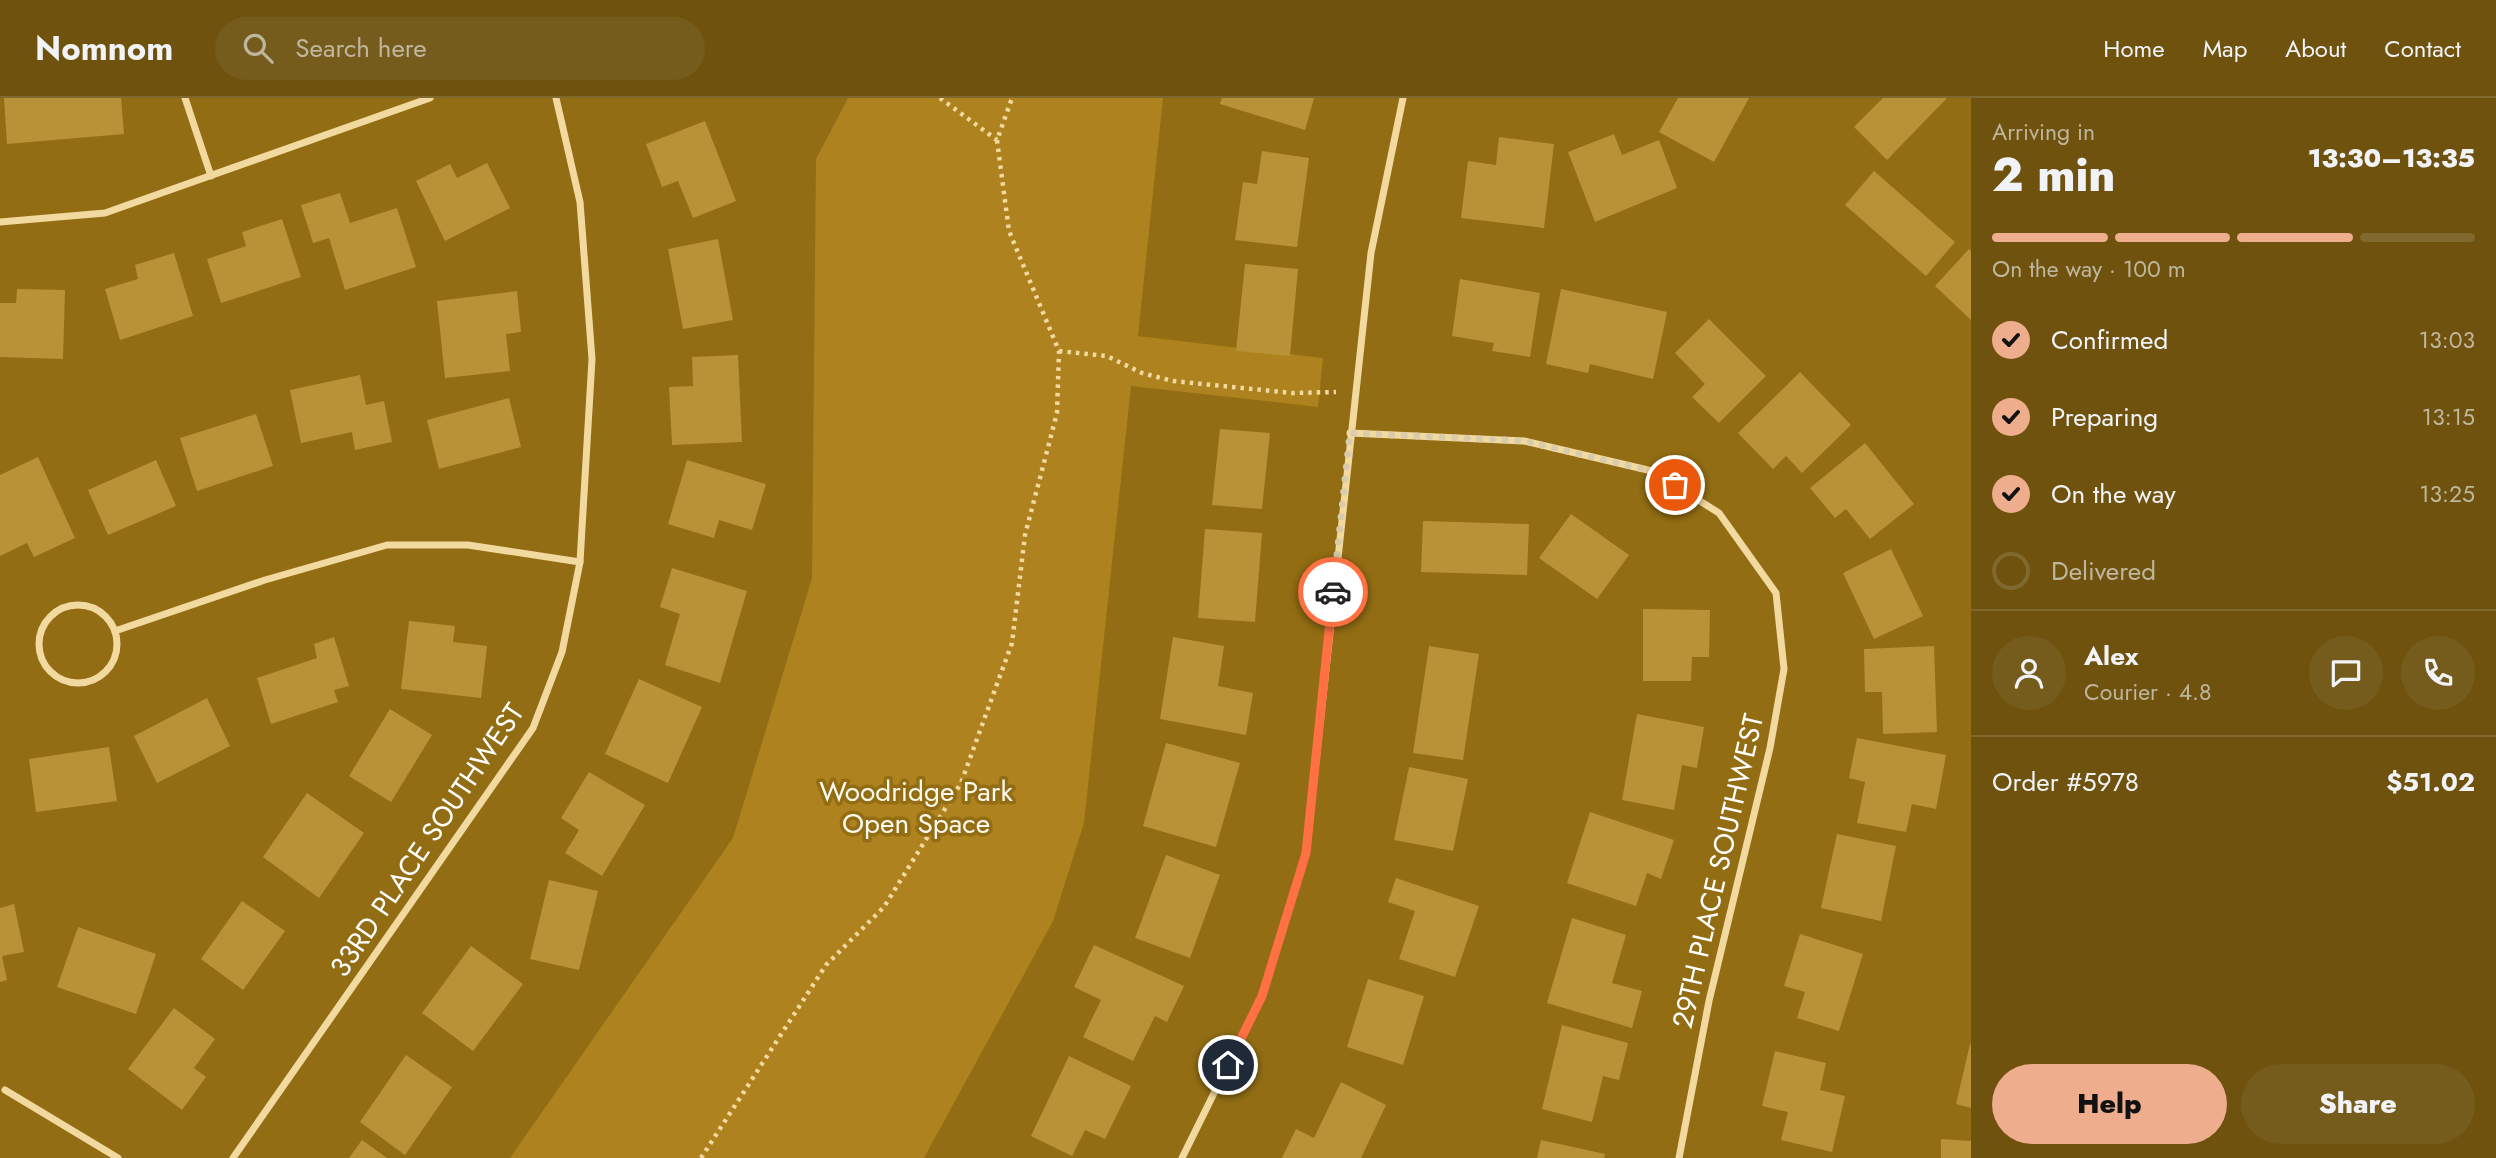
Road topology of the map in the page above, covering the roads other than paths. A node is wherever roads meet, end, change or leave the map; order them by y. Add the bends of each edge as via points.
1 (185, 98) edge
2 (430, 98) edge
3 (556, 98) edge
4 (1403, 98) edge
5 (211, 176) junction
6 (0, 222) edge
7 (1350, 433) junction
8 (580, 562) junction
9 (115, 631) junction
10 (5, 1090) dead end
11 (118, 1158) edge
12 (233, 1158) edge
13 (1182, 1158) edge
14 (1679, 1158) edge

1 - 5 street
2 - 5 street
3 - 8 street, 33RD PLACE SOUTHWEST via 580,202 592,359
4 - 7 street via 1371,253
5 - 6 street via 105,213
7 - 13 street via 1306,853 1262,996
7 - 14 street, 29TH PLACE SOUTHWEST via 1524,441 1652,471 1719,513 1776,593 1784,669 1770,748 1709,1001
8 - 9 street via 468,544 387,545
8 - 12 street, 33RD PLACE SOUTHWEST via 562,652 533,728
9 - 9 street via 108,620 85,606 59,610 41,630 41,657 47,668 71,682 97,678 114,658
10 - 11 street

